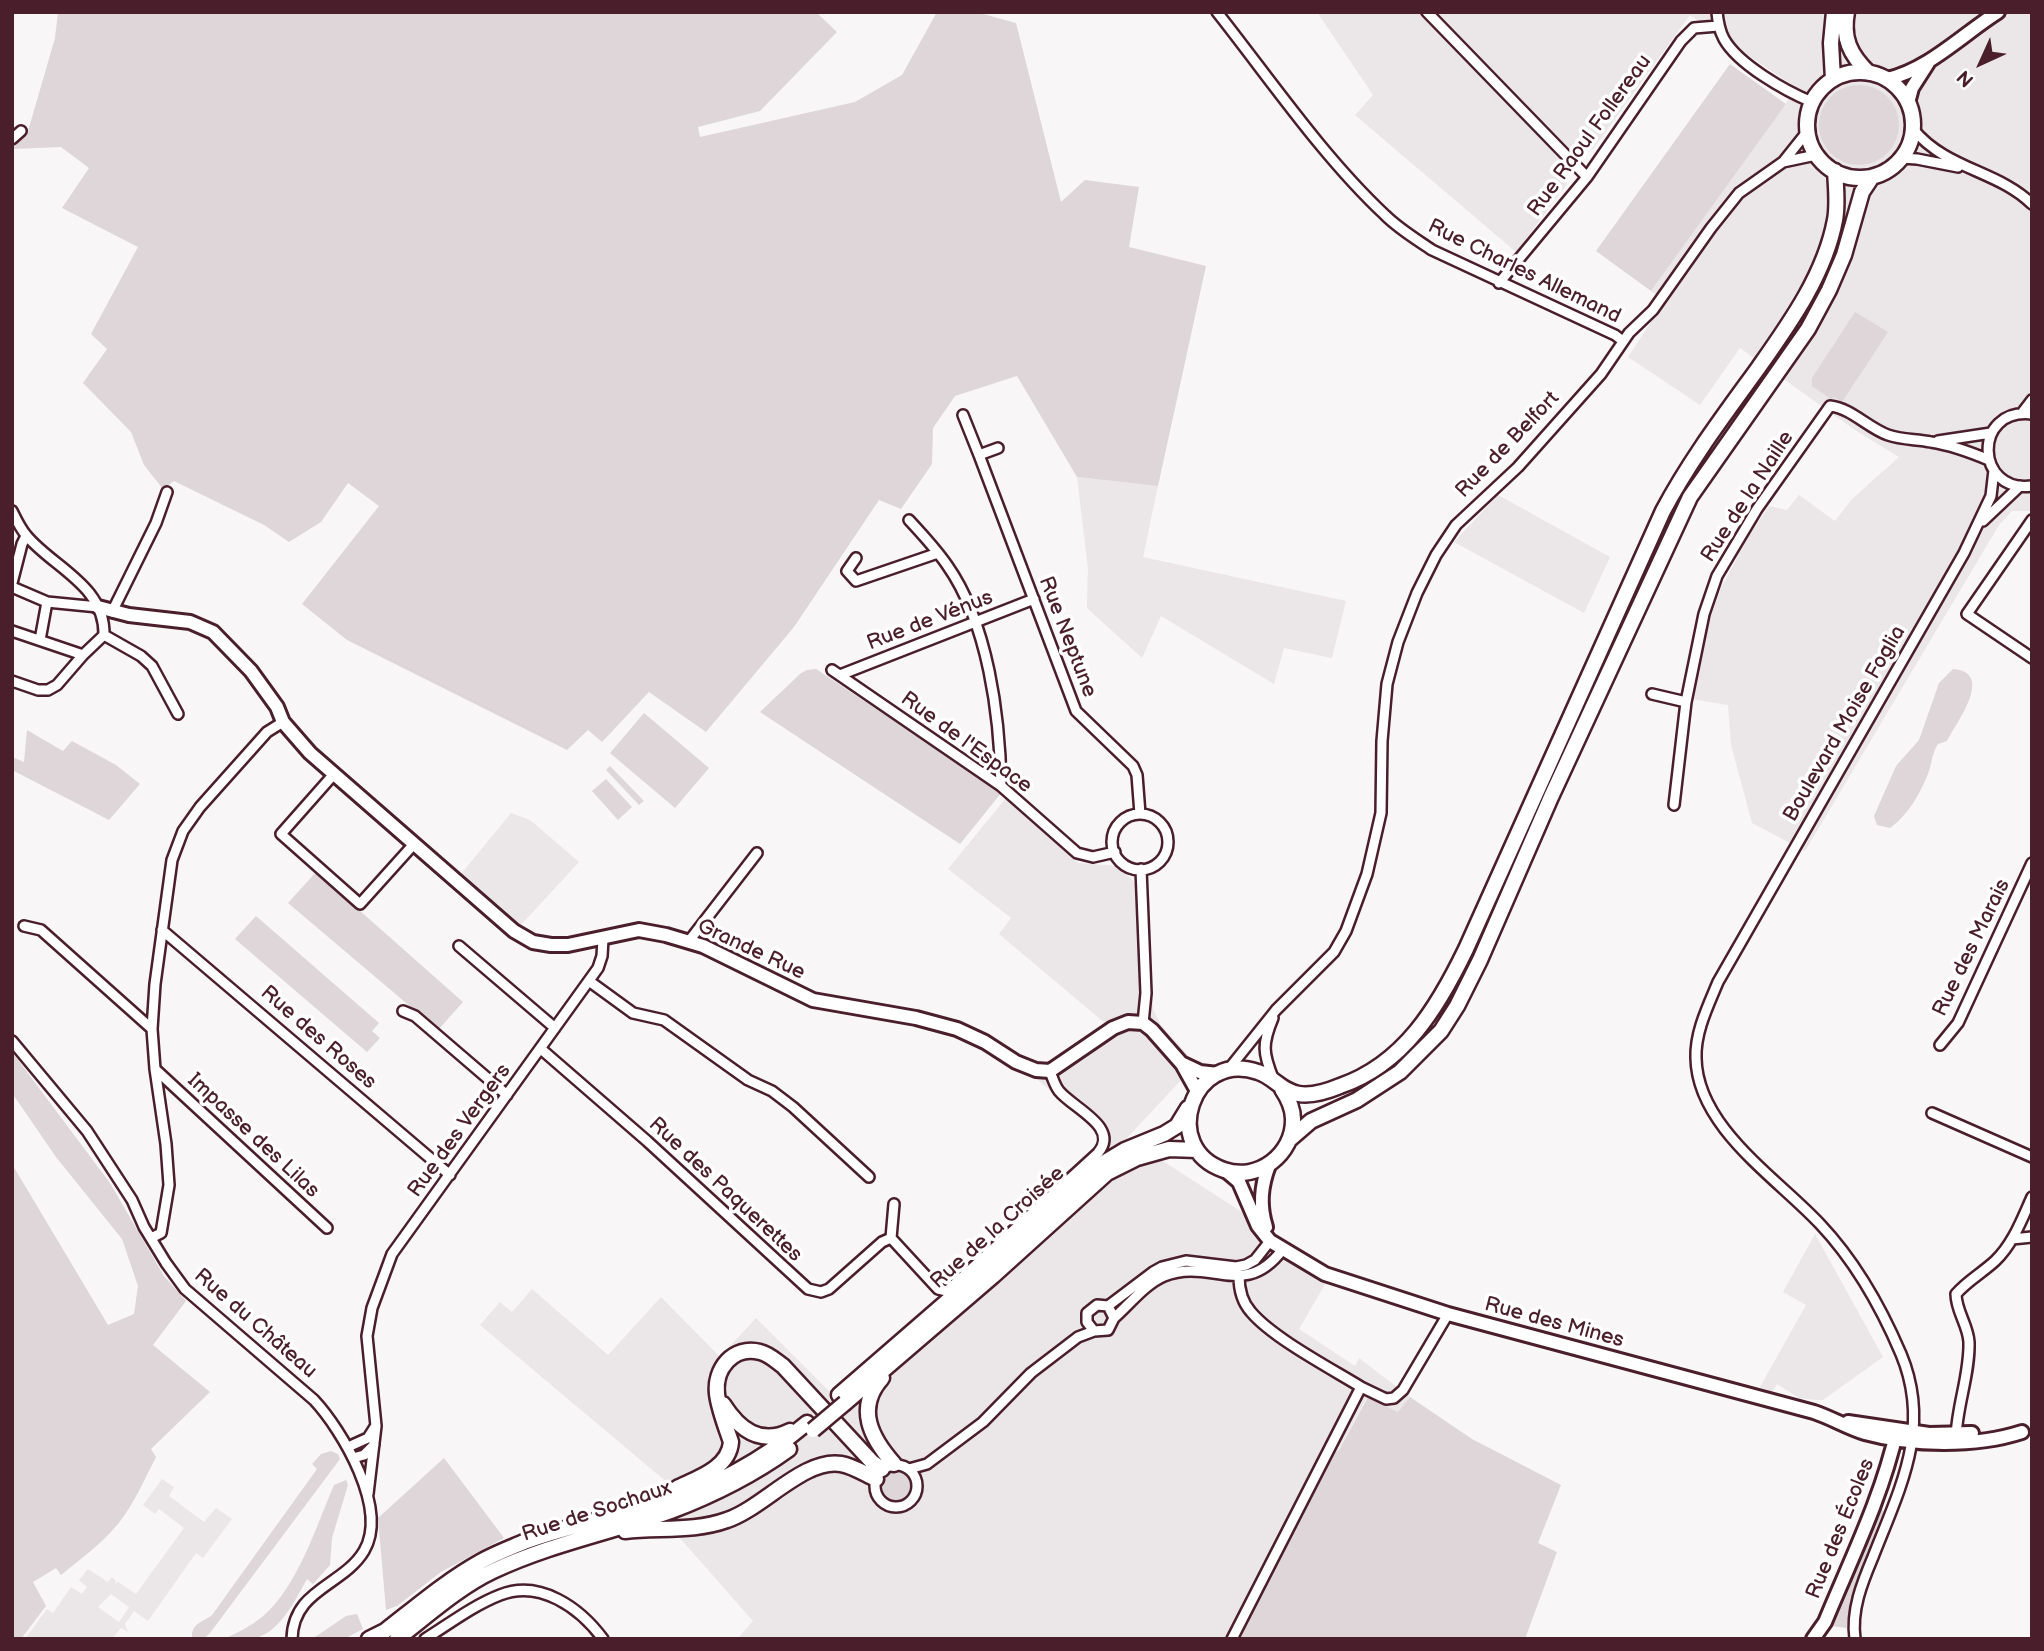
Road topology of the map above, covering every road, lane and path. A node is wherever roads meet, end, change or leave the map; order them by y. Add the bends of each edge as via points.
1 (1217, 12) edge
2 (1427, 12) edge
3 (1717, 12) edge
4 (1834, 12) edge
5 (1847, 12) edge
6 (1998, 12) edge
7 (1718, 26) junction
8 (1930, 59) junction
9 (1869, 73) junction
10 (1833, 79) junction
11 (1887, 79) junction
12 (1812, 102) junction
13 (1908, 103) junction
14 (1913, 129) junction
15 (21, 131) dead end
16 (1807, 132) junction
17 (12, 139) edge
18 (1816, 155) junction
19 (1901, 158) junction
20 (1783, 162) junction
21 (1968, 169) junction
22 (1835, 172) junction
23 (1587, 177) junction
24 (1872, 177) junction
25 (2032, 204) edge
26 (1499, 283) junction
27 (1623, 341) junction
28 (2032, 400) edge
29 (2027, 414) edge
30 (963, 415) dead end
31 (1991, 433) junction
32 (1933, 442) junction
33 (998, 448) dead end
34 (979, 455) junction
35 (1989, 460) junction
36 (1993, 470) junction
37 (2020, 486) junction
38 (2032, 486) edge
39 (167, 492) dead end
40 (12, 511) edge
41 (909, 520) dead end
42 (2032, 520) edge
43 (1979, 524) junction
44 (26, 536) junction
45 (938, 553) junction
46 (856, 558) dead end
47 (12, 585) edge
48 (1034, 600) junction
49 (47, 602) junction
50 (98, 607) junction
51 (112, 612) junction
52 (976, 622) junction
53 (12, 631) edge
54 (104, 635) junction
55 (40, 640) junction
56 (83, 655) junction
57 (2032, 658) edge
58 (836, 673) joint
59 (12, 681) edge
60 (1652, 694) dead end
61 (1686, 702) junction
62 (178, 714) dead end
63 (283, 722) junction
64 (334, 774) junction
65 (1000, 786) junction
66 (1674, 805) dead end
67 (1140, 814) junction
68 (414, 844) junction
69 (1115, 852) junction
70 (757, 853) dead end
71 (2032, 863) edge
72 (1141, 869) junction
73 (24, 926) dead end
74 (162, 930) junction
75 (603, 939) junction
76 (689, 941) junction
77 (459, 946) dead end
78 (589, 981) junction
79 (1276, 1010) junction
80 (402, 1011) dead end
81 (1143, 1023) junction
82 (555, 1028) junction
83 (152, 1030) junction
84 (12, 1041) edge
85 (1940, 1045) dead end
86 (541, 1049) junction
87 (1182, 1064) junction
88 (155, 1069) junction
89 (1049, 1071) junction
90 (1223, 1072) junction
91 (1278, 1084) junction
92 (508, 1095) junction
93 (1194, 1097) junction
94 (1932, 1113) dead end
95 (1289, 1141) junction
96 (1197, 1150) junction
97 (2032, 1157) edge
98 (1269, 1165) junction
99 (1226, 1171) junction
100 (450, 1175) junction
101 (869, 1177) dead end
102 (2032, 1197) edge
103 (894, 1204) dead end
104 (327, 1228) dead end
105 (2032, 1237) edge
106 (151, 1238) junction
107 (891, 1238) junction
108 (2012, 1239) junction
109 (1270, 1241) junction
110 (1283, 1250) junction
111 (1239, 1276) junction
112 (1108, 1306) junction
113 (1448, 1314) junction
114 (1114, 1318) junction
115 (1087, 1322) junction
116 (1094, 1331) junction
117 (1078, 1337) junction
118 (904, 1353) junction
119 (1361, 1387) junction
120 (717, 1394) junction
121 (842, 1399) junction
122 (376, 1426) junction
123 (810, 1426) junction
124 (2027, 1432) edge
125 (1896, 1435) junction
126 (1913, 1437) junction
127 (1956, 1438) junction
128 (375, 1445) junction
129 (348, 1447) junction
130 (353, 1458) junction
131 (927, 1464) junction
132 (909, 1469) junction
133 (884, 1471) junction
134 (917, 1482) junction
135 (368, 1497) junction
136 (597, 1527) junction
137 (1817, 1637) edge
138 (292, 1639) edge
139 (369, 1639) edge
140 (397, 1639) edge
141 (425, 1639) edge
142 (603, 1639) edge
143 (1232, 1639) edge
144 (1854, 1639) edge

1 - 26 street, Rue Charles Allemand via 1331,156 1385,215 1432,250
2 - 23 street
3 - 7 street
4 - 10 main road
5 - 9 main road via 1847,44
6 - 8 street
7 - 12 street via 1743,60
7 - 23 street, Rue Raoul Follereau via 1694,28 1681,41
8 - 11 street
8 - 13 street
9 - 10 main road
9 - 11 main road
10 - 12 main road
11 - 13 main road
12 - 16 main road
13 - 14 main road
14 - 19 main road
14 - 21 street via 1923,142
15 - 17 street
16 - 18 main road
16 - 20 street, Rue de Belfort
18 - 20 street, Rue de Belfort
18 - 22 main road
19 - 21 street
19 - 24 main road
20 - 27 street, Rue de Belfort via 1739,193 1653,310
21 - 25 street via 2008,186
22 - 24 main road
22 - 91 main road via 1835,220 1816,274 1786,329 1690,463 1663,510 1438,1003 1398,1051 1353,1082 1306,1095
23 - 26 street, Rue Raoul Follereau
24 - 95 main road via 1862,192 1829,290 1808,329 1690,497 1457,1006 1441,1031 1401,1072 1357,1100 1311,1121
26 - 27 street, Rue Charles Allemand
27 - 79 street, Rue de Belfort via 1584,394 1457,525 1436,555 1398,642 1387,684 1381,813 1367,874 1334,952
28 - 29 street
29 - 31 street via 2004,419
30 - 34 street, Rue Neptune
31 - 32 street
31 - 35 street
32 - 35 street
32 - 61 street, Rue de la Naille via 1890,436 1830,406 1757,509 1717,576 1704,614
33 - 34 street
34 - 48 street, Rue Neptune
35 - 36 street
36 - 37 street via 2009,484
36 - 43 street, Boulevard Moise Foglia via 1991,496
37 - 38 street
37 - 43 street, Boulevard Moise Foglia
39 - 51 street
40 - 44 street
41 - 45 street
42 - 57 street via 1967,614
43 - 126 street, Boulevard Moise Foglia via 1718,982 1705,1013 1696,1059 1712,1112 1733,1139 1821,1224 1870,1292 1912,1388
44 - 47 street
44 - 50 street via 79,582
45 - 46 street via 856,581 847,571
45 - 52 street
47 - 49 street
48 - 52 street, Rue de Vénus
48 - 67 street, Rue Neptune via 1076,711 1133,766
49 - 50 street
49 - 55 street
50 - 51 street, Grande Rue
50 - 54 street
51 - 63 street, Grande Rue via 190,622 213,632 263,686
52 - 58 street, Rue de Vénus
52 - 65 street via 997,713
53 - 55 street
54 - 56 street
54 - 62 street via 152,666
55 - 56 street
56 - 59 street via 48,690
58 - 65 street, Rue de l'Espace
60 - 61 street
61 - 66 street, Rue de la Naille
63 - 64 street, Grande Rue
63 - 74 street via 267,732 183,831 172,860
64 - 68 street, Grande Rue
64 - 68 street via 281,834 360,904
65 - 69 street, Rue de l'Espace via 1077,853 1093,857
67 - 69 street via 1119,823 1113,837
67 - 72 street via 1158,820 1167,837 1164,855
68 - 75 street, Grande Rue via 514,932 533,942 568,945
69 - 72 street via 1127,866
70 - 76 street
71 - 85 street, Rue des Marais via 1958,1023
72 - 81 street
73 - 83 street via 41,930
74 - 83 street
74 - 100 street, Rue des Roses
75 - 76 street, Grande Rue via 639,930
75 - 78 street, Rue des Vergers via 602,956
76 - 89 street, Grande Rue via 813,1000 936,1023 985,1042 1016,1062
77 - 82 street
78 - 82 street, Rue des Vergers
78 - 101 street via 633,1013 664,1020 748,1080 772,1091
79 - 90 street
79 - 91 street via 1264,1040 1265,1058
80 - 92 street via 415,1016
81 - 87 street
81 - 89 street via 1113,1028
82 - 86 street, Rue des Vergers
83 - 88 street
84 - 106 street, Rue du Château via 86,1131
86 - 92 street, Rue des Vergers
86 - 107 street, Rue des Paquerettes via 808,1289 829,1289
87 - 90 street via 1200,1072
87 - 93 street
88 - 104 street, Impasse des Lilas
88 - 106 street via 169,1185 161,1233
89 - 107 street via 1058,1090 1101,1128 1106,1137 1098,1153 947,1292 938,1289
90 - 91 main road via 1252,1069
90 - 93 main road
91 - 95 main road via 1293,1118
92 - 100 street, Rue des Vergers
93 - 96 main road via 1188,1119
93 - 121 main road, Rue de la Croisée via 1177,1126 1100,1165
94 - 97 street
95 - 98 main road
96 - 99 main road
96 - 118 main road via 1169,1149 1107,1173
98 - 99 main road via 1249,1173
98 - 109 street via 1261,1201
99 - 109 street, Rue des Mines via 1238,1182
100 - 122 street, Rue des Vergers via 392,1254 372,1308 367,1336
102 - 108 street
103 - 107 street
105 - 108 street
106 - 129 street, Rue du Château via 185,1289 314,1400
108 - 127 street via 1995,1261 1956,1294 1969,1342
109 - 110 street, Rue des Mines
109 - 112 street via 1255,1261 1246,1265 1186,1261 1163,1267
110 - 111 street via 1256,1274
110 - 113 street, Rue des Mines via 1325,1274
111 - 114 street via 1181,1272 1162,1277
111 - 119 street via 1241,1296 1252,1314
112 - 114 street
112 - 115 street via 1093,1306
113 - 119 street via 1394,1398
113 - 125 street, Rue des Mines
114 - 116 street via 1108,1330
115 - 116 street
115 - 117 street
116 - 117 street
117 - 131 street via 1031,1373 983,1422
118 - 121 main road
118 - 133 main road via 870,1398 871,1432 880,1447
119 - 143 street
120 - 123 main road via 740,1427 752,1433 783,1435
120 - 133 main road via 721,1366 731,1357 749,1351 769,1355
120 - 136 main road via 731,1442 717,1467
121 - 123 main road, bridge
122 - 128 street, Rue des Vergers
122 - 129 street via 368,1438
123 - 136 main road, Rue de Sochaux via 683,1496
123 - 136 main road, Rue de Sochaux via 765,1466 721,1490 671,1511
124 - 127 street, Rue des Mines
125 - 126 street, Rue des Mines
125 - 137 street, Rue des Écoles via 1881,1486
126 - 127 street, Rue des Mines
126 - 144 street, Boulevard Moise Foglia via 1905,1477 1864,1579 1855,1610
128 - 130 street
128 - 135 street, Rue des Vergers
129 - 130 street, Rue du Château
130 - 135 street, Rue du Château
131 - 132 street
131 - 134 street
132 - 133 street
132 - 134 street
133 - 134 street via 875,1491 891,1506 911,1501
133 - 136 main road via 821,1464 753,1508 702,1527
135 - 138 street, Rue du Château via 364,1550 312,1594 294,1620
136 - 139 main road, Rue de Sochaux via 527,1541 481,1561
136 - 140 main road, Rue de Sochaux via 490,1572
141 - 142 street via 471,1609 502,1594 523,1591 561,1600

